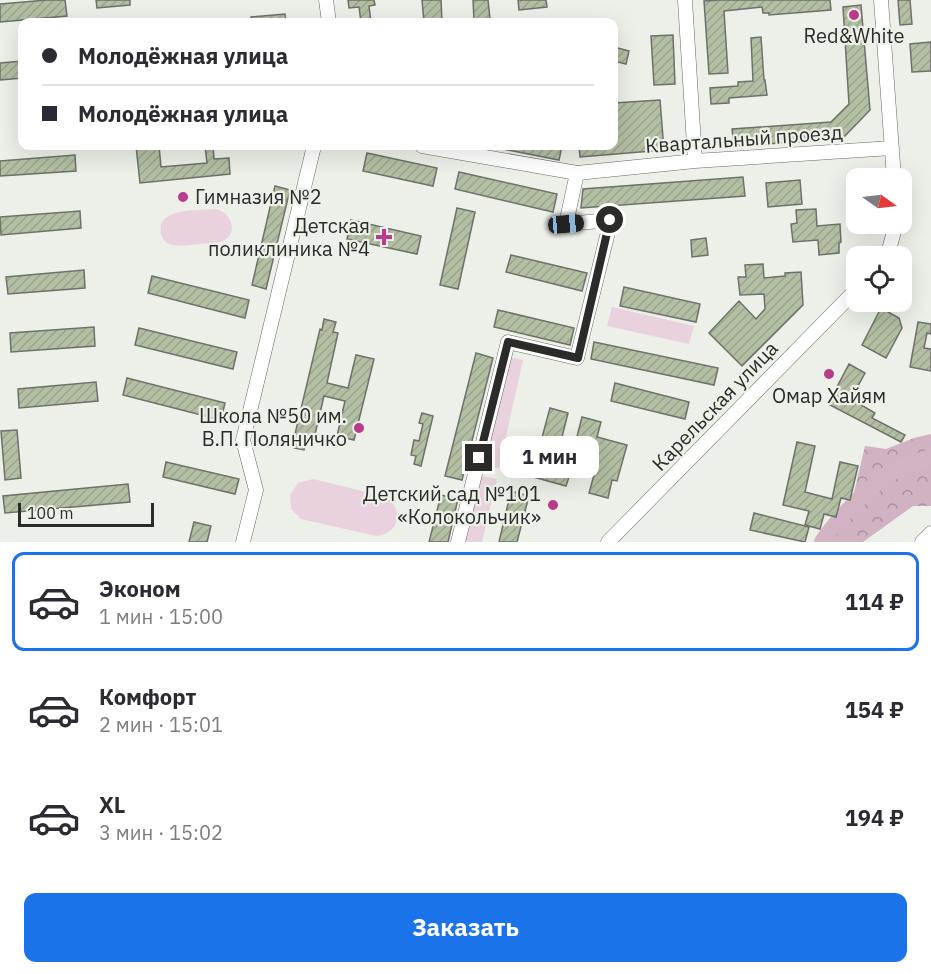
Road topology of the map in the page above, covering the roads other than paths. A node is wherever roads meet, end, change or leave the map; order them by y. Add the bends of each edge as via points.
1 (326, 0) edge
2 (686, 0) edge
3 (881, 0) edge
4 (328, 18) edge
5 (892, 148) junction
6 (313, 150) edge
7 (445, 150) edge
8 (695, 161) junction
9 (893, 168) edge
10 (577, 173) junction
11 (846, 301) edge
12 (931, 533) edge
13 (243, 542) edge
14 (458, 542) edge
15 (608, 542) edge
16 (922, 542) edge

1 - 4 street
2 - 8 street
3 - 5 street
5 - 8 street, Квартальный проезд
5 - 9 street
6 - 13 street via 243,440 256,490
7 - 10 street, Квартальный проезд
8 - 10 street, Квартальный проезд
10 - 14 street via 566,224 610,220 578,358 508,342
11 - 15 street, Карельская улица
12 - 16 street

